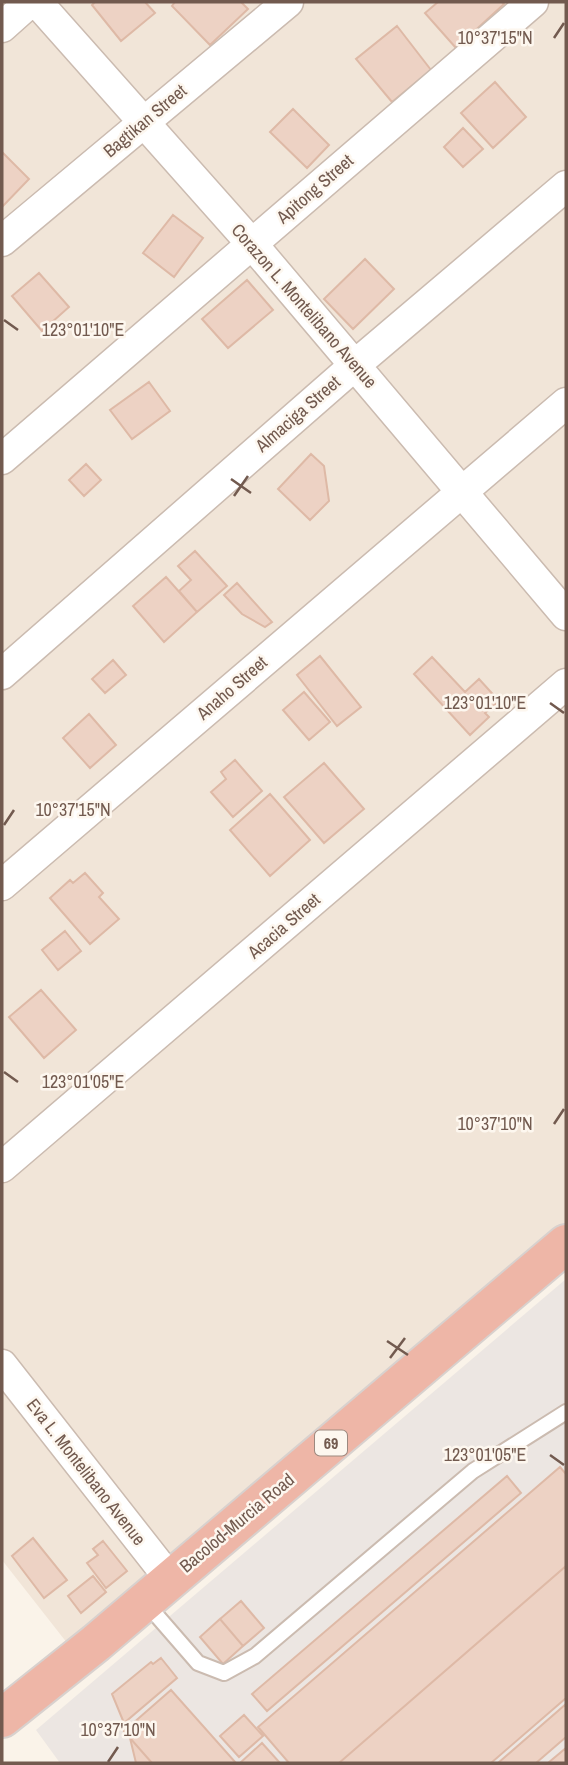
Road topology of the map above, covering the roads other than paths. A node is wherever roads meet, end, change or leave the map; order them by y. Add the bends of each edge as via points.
1 (30, 2) edge
2 (37, 2) edge
3 (288, 2) edge
4 (533, 2) edge
5 (2, 27) edge
6 (143, 122) junction
7 (566, 186) edge
8 (2, 241) edge
9 (252, 244) junction
10 (355, 365) junction
11 (566, 403) edge
12 (2, 459) edge
13 (461, 491) junction
14 (566, 615) edge
15 (2, 674) edge
16 (566, 684) edge
17 (2, 885) edge
18 (2, 1167) edge
19 (566, 1244) edge
20 (2, 1365) edge
21 (566, 1412) edge
22 (157, 1590) junction
23 (2, 1718) edge

1 - 5 street
2 - 6 street, Corazon L. Montelibano Avenue
3 - 6 street, Bagtikan Street
4 - 9 street, Apitong Street
6 - 8 street, Bagtikan Street
6 - 9 street, Corazon L. Montelibano Avenue
7 - 10 street, Almaciga Street
9 - 10 street, Corazon L. Montelibano Avenue
9 - 12 street, Apitong Street
10 - 13 street, Corazon L. Montelibano Avenue
10 - 15 street, Almaciga Street
11 - 13 street, Anaho Street
13 - 14 street, Corazon L. Montelibano Avenue
13 - 17 street, Anaho Street
16 - 18 street, Acacia Street
19 - 22 highway, Bacolod-Murcia Road / 69
20 - 22 street, Eva L. Montelibano Avenue
21 - 22 lane via 473,1471 254,1656 224,1673 198,1663
22 - 23 highway, Bacolod-Murcia Road / 69

